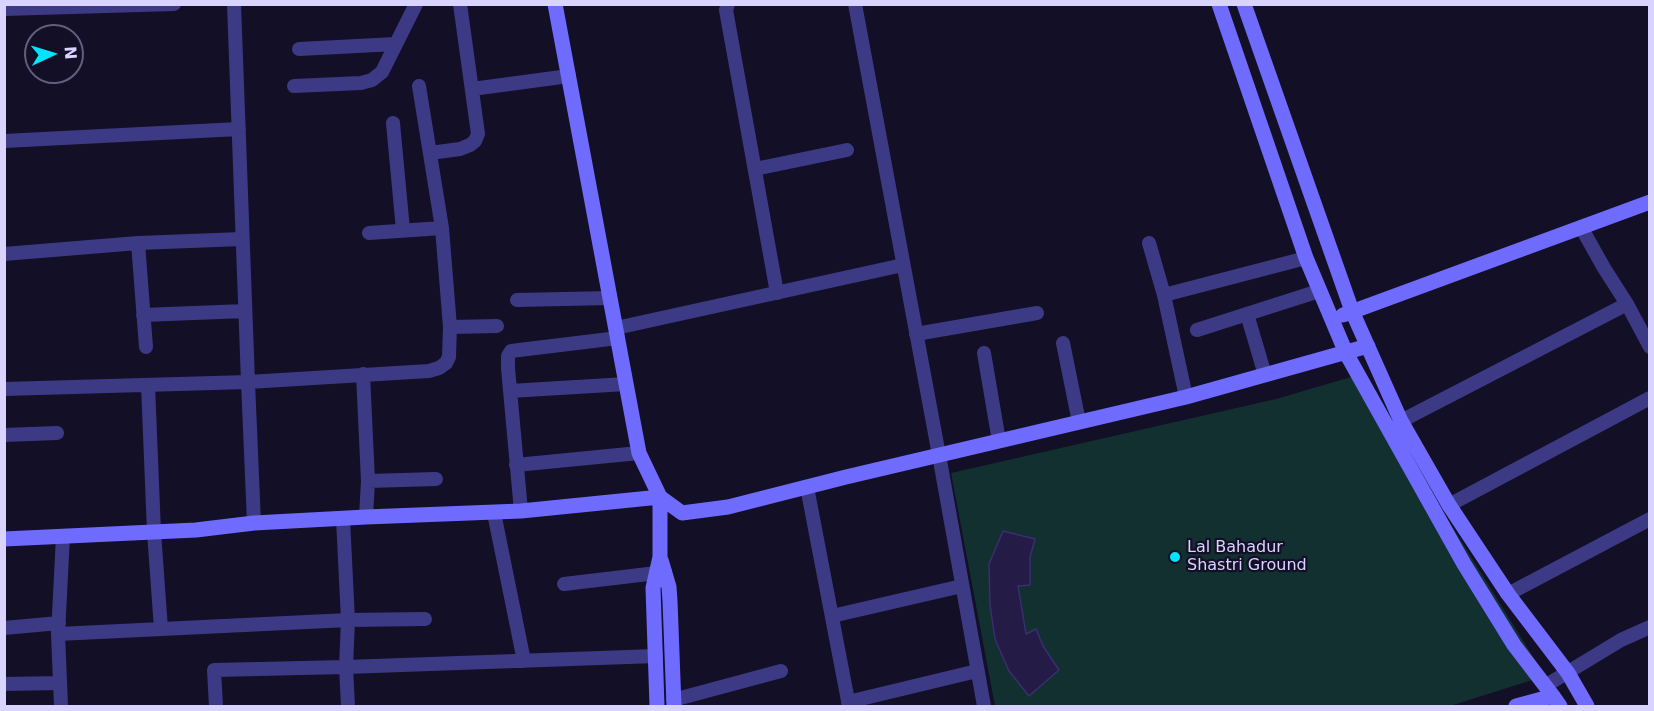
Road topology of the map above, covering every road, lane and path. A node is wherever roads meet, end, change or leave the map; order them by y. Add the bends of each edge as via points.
1 (174, 4) edge
2 (234, 4) edge
3 (416, 4) edge
4 (460, 4) edge
5 (555, 4) edge
6 (728, 4) edge
7 (855, 4) edge
8 (1219, 4) edge
9 (1244, 4) edge
10 (4, 9) edge
11 (396, 44) junction
12 (299, 49) dead end
13 (569, 76) junction
14 (294, 86) dead end
15 (419, 86) dead end
16 (472, 89) junction
17 (393, 123) dead end
18 (238, 129) junction
19 (4, 141) edge
20 (847, 150) dead end
21 (430, 153) junction
22 (754, 169) junction
23 (1650, 202) edge
24 (1581, 227) junction
25 (442, 228) junction
26 (403, 231) junction
27 (369, 233) dead end
28 (242, 239) junction
29 (138, 243) junction
30 (1149, 243) dead end
31 (4, 254) edge
32 (1306, 258) junction
33 (903, 264) junction
34 (1320, 291) junction
35 (777, 292) junction
36 (1164, 296) junction
37 (610, 298) junction
38 (517, 300) dead end
39 (1627, 304) junction
40 (245, 311) junction
41 (1352, 311) junction
42 (1037, 313) dead end
43 (1247, 314) junction
44 (143, 315) junction
45 (1331, 319) junction
46 (496, 326) dead end
47 (450, 327) junction
48 (1197, 330) dead end
49 (617, 333) junction
50 (916, 334) junction
51 (1063, 343) dead end
52 (1368, 346) junction
53 (146, 347) dead end
54 (1650, 347) edge
55 (984, 352) dead end
56 (1346, 353) junction
57 (363, 374) junction
58 (1265, 375) junction
59 (248, 382) junction
60 (626, 384) junction
61 (148, 385) junction
62 (4, 389) edge
63 (510, 391) junction
64 (1186, 397) junction
65 (1650, 398) edge
66 (1401, 421) junction
67 (1079, 422) junction
68 (57, 433) dead end
69 (4, 435) edge
70 (999, 441) junction
71 (639, 453) junction
72 (939, 455) junction
73 (516, 465) junction
74 (436, 479) dead end
75 (368, 481) junction
76 (807, 487) junction
77 (660, 497) junction
78 (1449, 505) junction
79 (521, 511) junction
80 (494, 513) junction
81 (366, 517) junction
82 (343, 519) junction
83 (1650, 519) edge
84 (254, 523) junction
85 (154, 532) junction
86 (63, 536) junction
87 (4, 539) edge
88 (661, 568) junction
89 (564, 584) dead end
90 (962, 586) junction
91 (1508, 594) junction
92 (832, 616) junction
93 (425, 619) dead end
94 (348, 620) junction
95 (1650, 627) edge
96 (4, 628) edge
97 (59, 629) junction
98 (161, 629) junction
99 (656, 656) junction
100 (524, 661) junction
101 (346, 668) junction
102 (977, 670) junction
103 (781, 671) dead end
104 (1568, 673) junction
105 (60, 683) junction
106 (4, 684) edge
107 (1553, 696) edge
108 (674, 703) edge
109 (848, 704) edge
110 (61, 706) edge
111 (216, 706) edge
112 (348, 706) edge
113 (657, 706) edge
114 (984, 706) edge
115 (1516, 706) edge
116 (1587, 706) edge

1 - 10 street
2 - 18 street
3 - 11 street
4 - 16 street
5 - 13 street
6 - 22 street
7 - 33 street
8 - 32 street
9 - 41 street
11 - 12 street
11 - 14 street via 382,72 372,80
13 - 16 street
13 - 37 street
15 - 21 street
16 - 21 street via 478,134 475,141 460,149
17 - 26 street
18 - 19 street
18 - 28 street
20 - 22 street
21 - 25 street
22 - 35 street
23 - 24 street
24 - 39 street
24 - 41 street
25 - 26 street
25 - 47 street
26 - 27 street
28 - 29 street
28 - 40 street
29 - 31 street
29 - 44 street
30 - 36 street
32 - 34 street
32 - 36 street
33 - 35 street
33 - 50 street
34 - 43 street
34 - 45 street
35 - 49 street
36 - 64 street
37 - 38 street
37 - 49 street
39 - 54 street
39 - 66 street
40 - 44 street
40 - 59 street
41 - 45 street
41 - 52 street
42 - 50 street
43 - 48 street
43 - 58 street
44 - 53 street
45 - 56 street
46 - 47 street
47 - 57 street via 449,357 440,368
49 - 60 street
49 - 63 street via 511,351
50 - 72 street
51 - 67 street
52 - 56 street
52 - 66 street
55 - 70 street
56 - 58 street
56 - 107 street via 1464,564 1514,645
57 - 59 street
57 - 75 street
58 - 64 street
59 - 61 street
59 - 84 street
60 - 63 street
60 - 71 street
61 - 62 street
61 - 85 street
63 - 73 street
64 - 67 street
65 - 78 street
66 - 78 street
67 - 70 street
68 - 69 street
70 - 72 street
71 - 73 street
71 - 77 street
72 - 76 street
72 - 90 street
73 - 79 street
74 - 75 street
75 - 81 street
76 - 77 street via 728,507 682,513
76 - 92 street
77 - 79 street
77 - 88 street
78 - 91 street
79 - 80 street
80 - 81 street
80 - 100 street
81 - 82 street
82 - 84 street
82 - 94 street
83 - 91 street
84 - 85 street
85 - 86 street
85 - 98 street
86 - 87 street
86 - 97 street
88 - 89 street
88 - 99 street via 653,588
88 - 108 street via 670,601
90 - 92 street
90 - 102 street
91 - 104 street
92 - 109 street
93 - 94 street
94 - 98 street
94 - 101 street
95 - 104 street
96 - 97 street
97 - 98 street
97 - 105 street
99 - 100 street
99 - 113 street
100 - 101 street
101 - 111 street via 214,670
101 - 112 street
102 - 109 street
102 - 114 street
103 - 108 street
104 - 107 street
104 - 116 street
105 - 106 street
105 - 110 street
107 - 115 street

